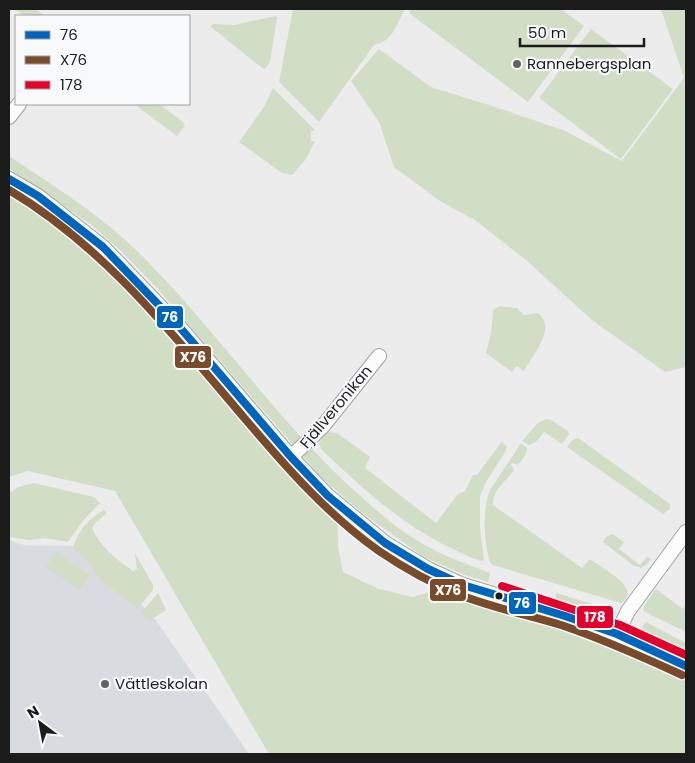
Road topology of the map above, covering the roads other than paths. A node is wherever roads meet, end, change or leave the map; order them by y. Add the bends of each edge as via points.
1 (18, 105) edge
2 (9, 118) edge
3 (9, 179) edge
4 (379, 356) dead end
5 (291, 457) junction
6 (686, 532) edge
7 (617, 634) junction
8 (686, 666) edge

1 - 2 street
3 - 5 street via 38,196 103,247 177,324
4 - 5 street, Fjällveronikan via 328,420
5 - 7 street via 357,521 428,570
6 - 7 street via 628,611
7 - 8 street

